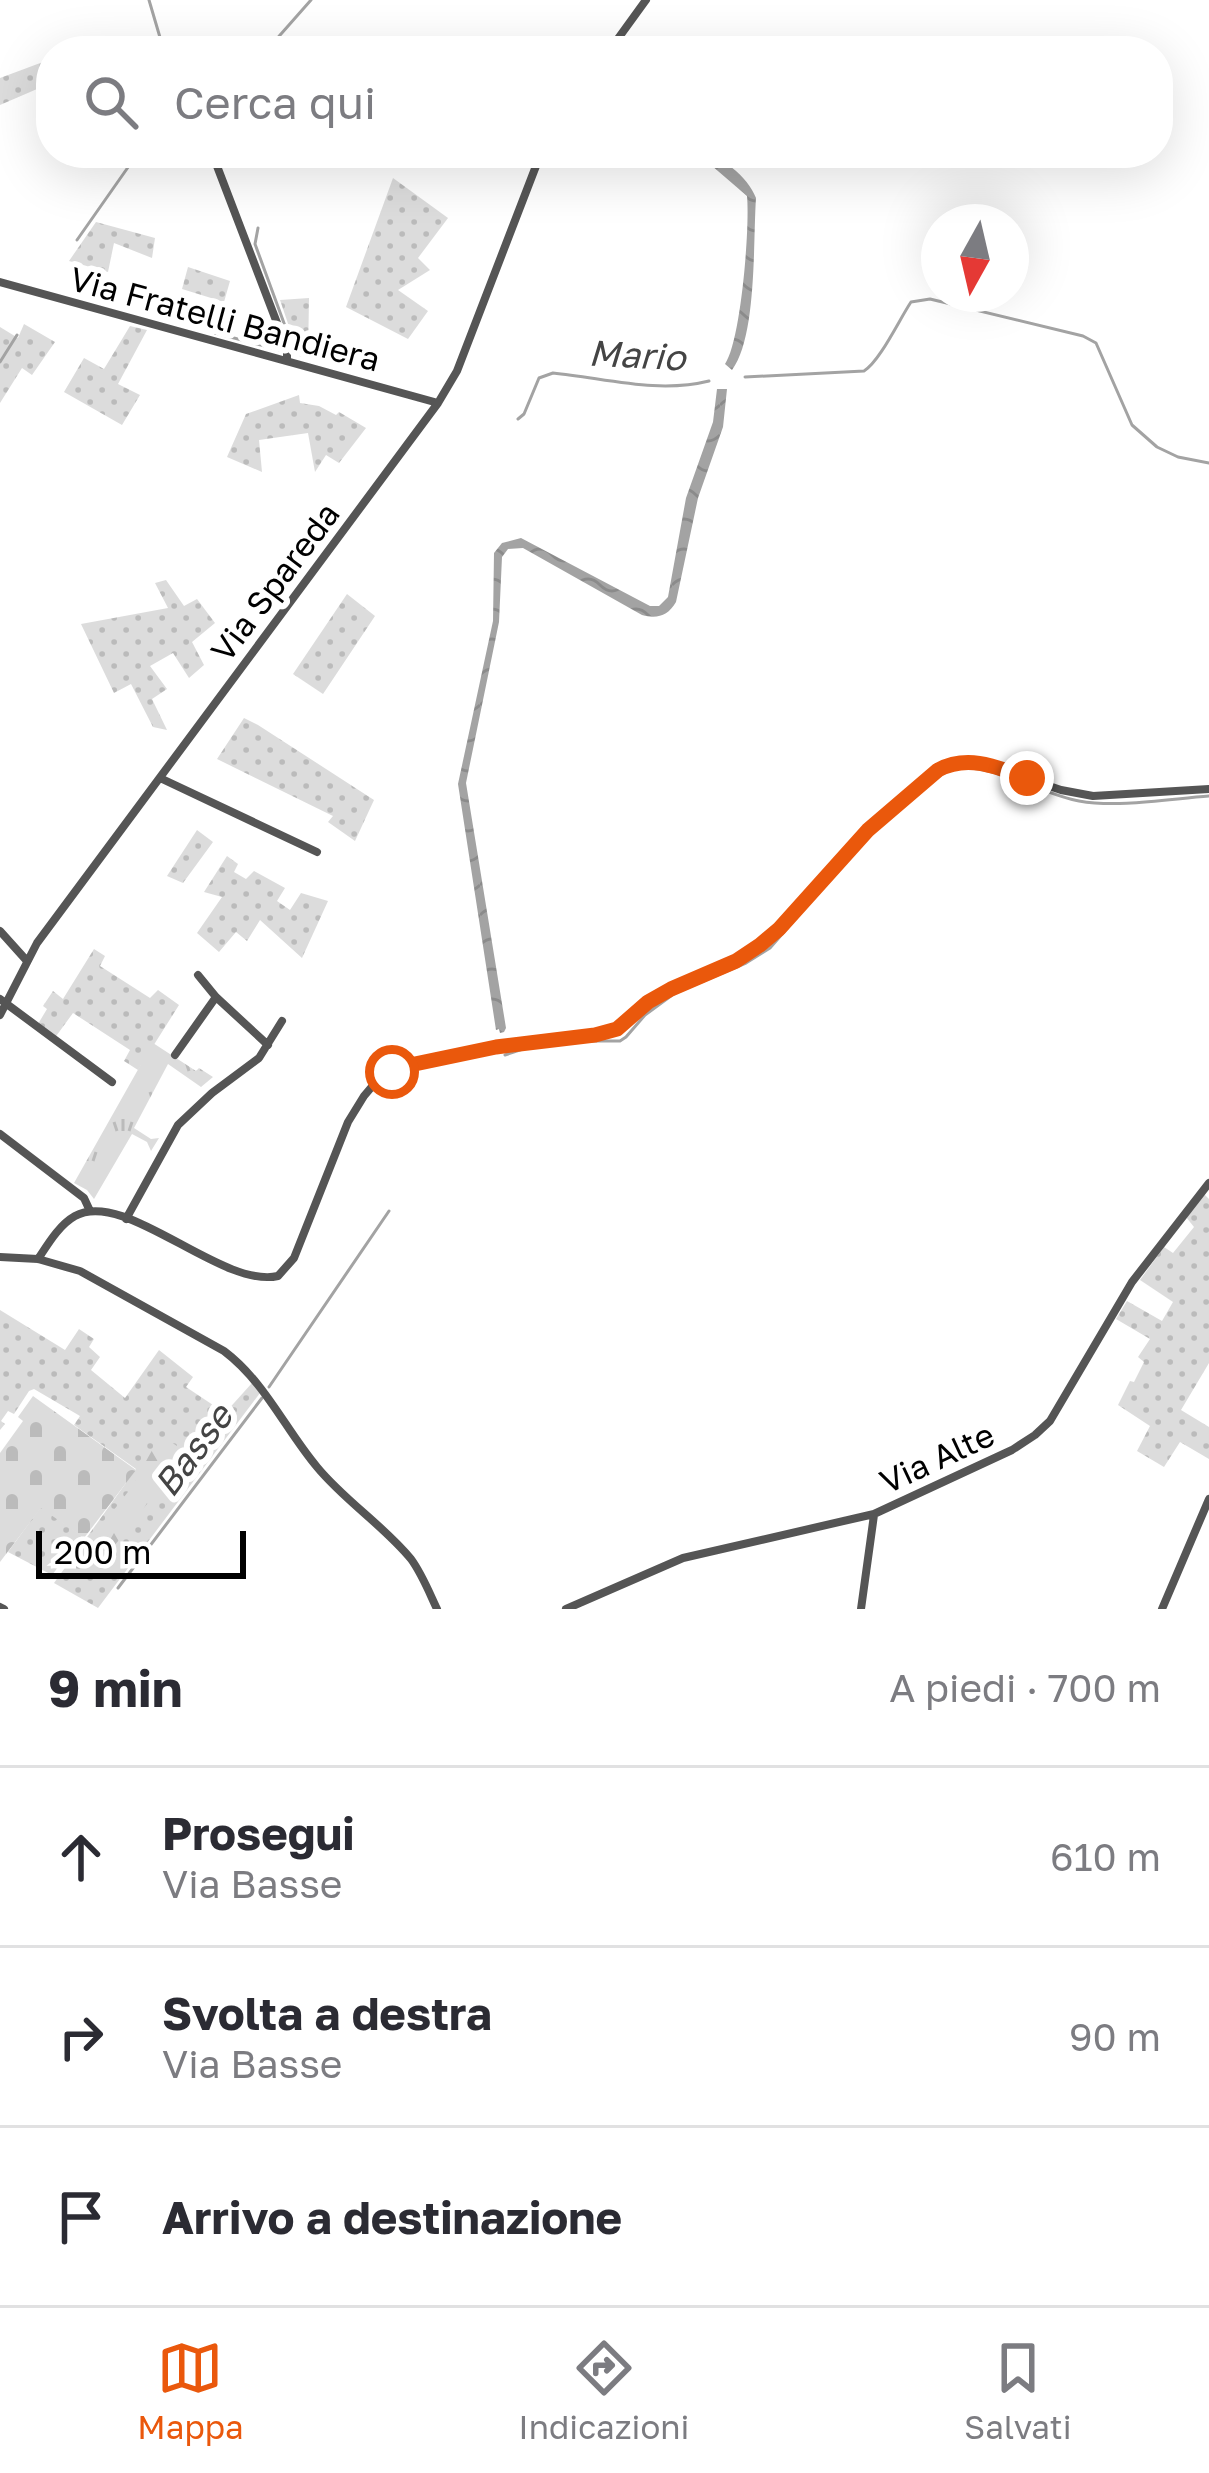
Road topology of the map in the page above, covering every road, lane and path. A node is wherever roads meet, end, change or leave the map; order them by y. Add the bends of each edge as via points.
1 (646, 0) edge
2 (620, 36) edge
3 (218, 168) edge
4 (535, 168) edge
5 (0, 282) edge
6 (287, 360) junction
7 (438, 403) junction
8 (160, 778) junction
9 (1209, 789) edge
10 (317, 853) dead end
11 (0, 931) edge
12 (27, 962) junction
13 (199, 975) dead end
14 (216, 997) junction
15 (3, 1001) edge
16 (0, 1015) edge
17 (282, 1021) dead end
18 (268, 1045) junction
19 (175, 1055) dead end
20 (112, 1082) dead end
21 (0, 1134) edge
22 (1209, 1183) edge
23 (90, 1211) junction
24 (125, 1219) junction
25 (0, 1257) edge
26 (38, 1259) junction
27 (1209, 1499) edge
28 (874, 1514) junction
29 (437, 1609) edge
30 (566, 1609) edge
31 (861, 1609) edge
32 (1162, 1609) edge

1 - 2 street
3 - 6 street
4 - 7 street, Via Spareda via 458,371
5 - 6 street, Via Fratelli Bandiera
6 - 7 street, Via Fratelli Bandiera
7 - 8 street, Via Spareda
8 - 10 street
8 - 12 street, Via Spareda
9 - 24 street via 1093,796 979,762 950,764 868,830 760,945 648,1002 617,1029 410,1065 375,1083 348,1122 294,1258 278,1276 244,1275
11 - 12 street
12 - 15 street, Via Spareda
13 - 14 street
14 - 18 street
14 - 19 street
15 - 16 street, Via Spareda
15 - 20 street
17 - 18 street
18 - 24 street via 178,1125
21 - 23 street
22 - 28 street, Via Alte via 1132,1282 1050,1421 1012,1450
23 - 24 street
23 - 26 street via 72,1217
25 - 26 street
26 - 29 street via 80,1271 240,1363 316,1467 410,1558
27 - 32 street
28 - 30 street, Via Alte via 683,1558
28 - 31 street

